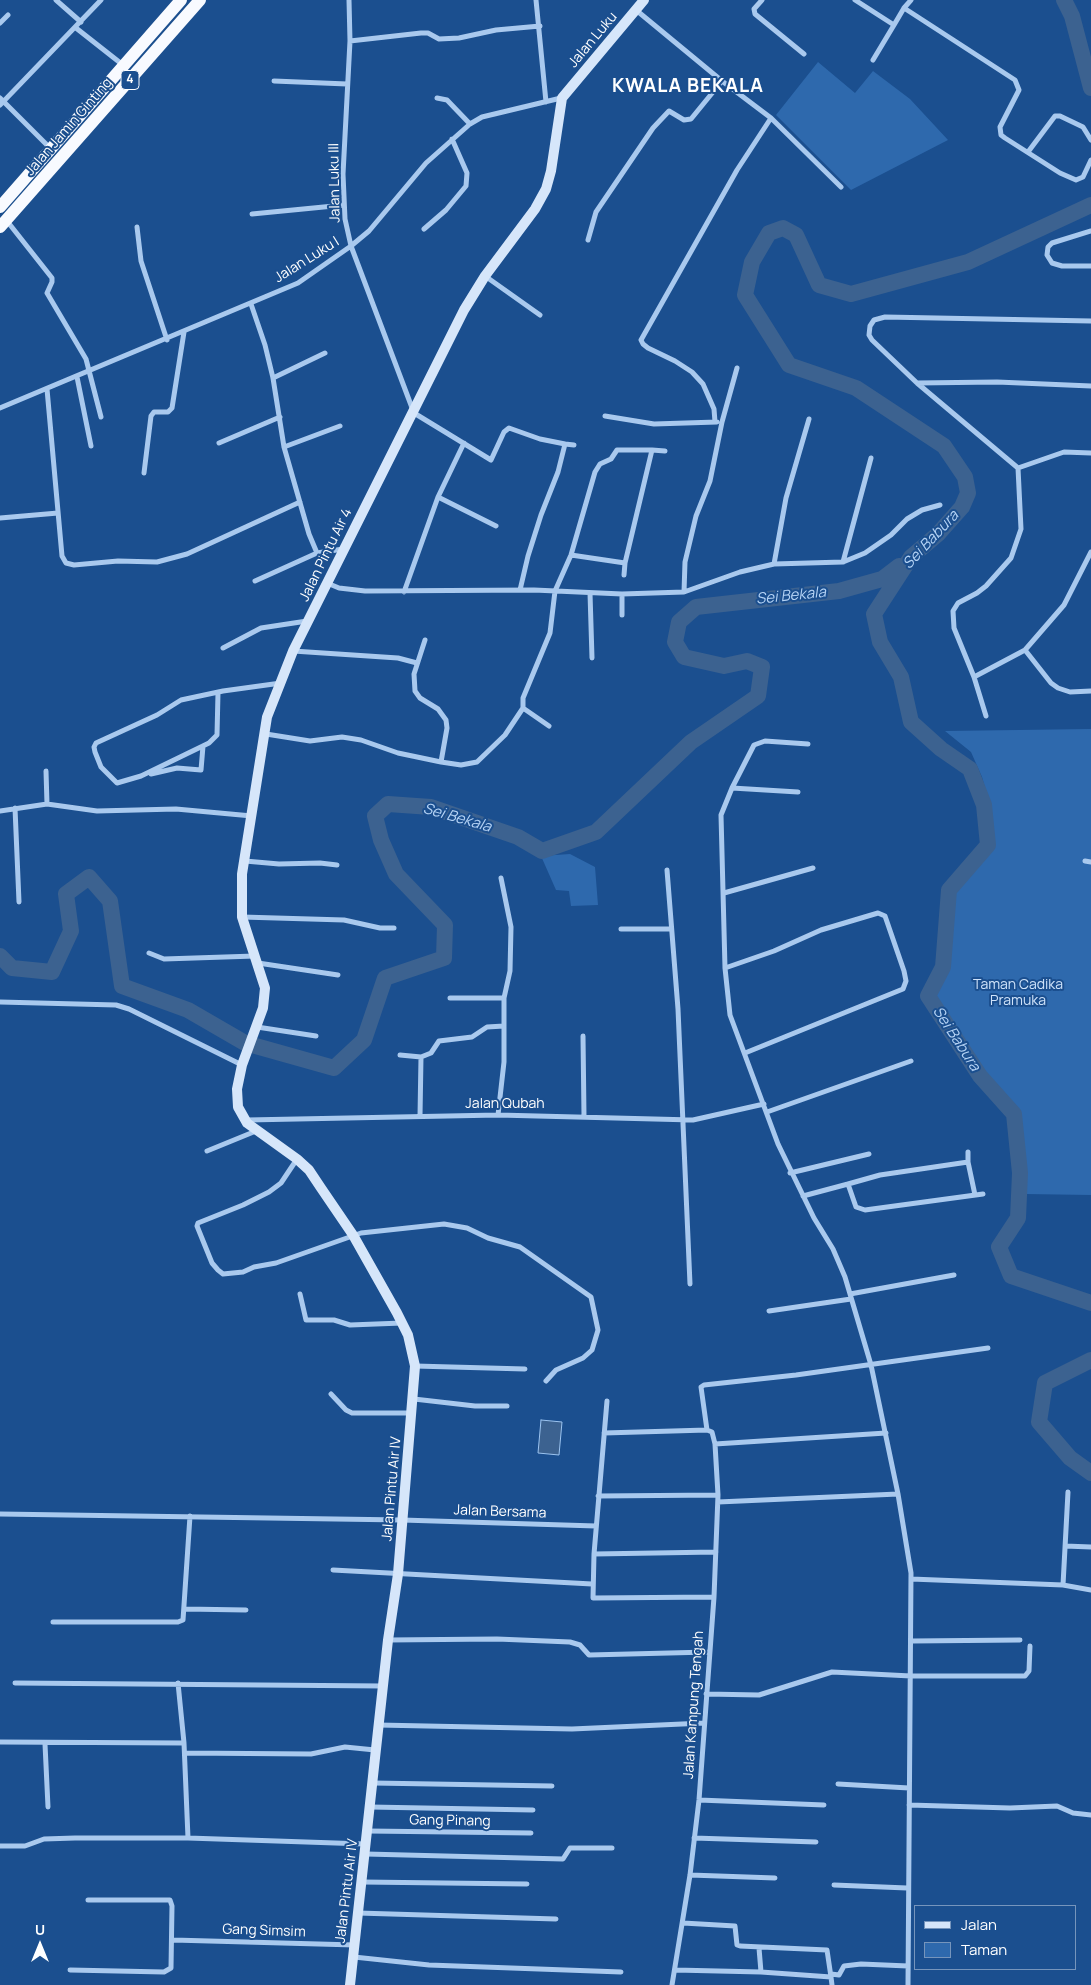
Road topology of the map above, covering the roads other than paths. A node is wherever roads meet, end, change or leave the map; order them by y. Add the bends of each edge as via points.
1 (56, 0) edge
2 (101, 0) edge
3 (181, 0) edge
4 (200, 0) edge
5 (349, 0) edge
6 (536, 0) edge
7 (644, 0) edge
8 (762, 0) edge
9 (855, 0) edge
10 (911, 0) edge
11 (904, 8) junction
12 (636, 10) junction
13 (8, 15) dead end
14 (81, 22) junction
15 (0, 23) edge
16 (894, 25) junction
17 (540, 26) junction
18 (76, 28) junction
19 (350, 41) junction
20 (804, 54) dead end
21 (874, 60) dead end
22 (124, 66) junction
23 (274, 81) dead end
24 (722, 81) junction
25 (347, 84) junction
26 (437, 98) dead end
27 (562, 98) junction
28 (1, 102) edge
29 (546, 102) junction
30 (771, 118) junction
31 (470, 124) junction
32 (452, 138) junction
33 (1091, 140) edge
34 (51, 149) junction
35 (1028, 152) junction
36 (61, 159) junction
37 (1091, 160) edge
38 (842, 187) dead end
39 (344, 205) junction
40 (0, 207) edge
41 (252, 214) dead end
42 (3, 224) edge
43 (137, 227) dead end
44 (424, 229) dead end
45 (1091, 230) edge
46 (588, 240) dead end
47 (351, 246) junction
48 (1091, 266) edge
49 (485, 276) junction
50 (251, 304) junction
51 (540, 314) dead end
52 (1091, 321) edge
53 (184, 332) junction
54 (167, 340) junction
55 (325, 353) dead end
56 (737, 368) dead end
57 (90, 371) junction
58 (77, 377) junction
59 (273, 378) junction
60 (917, 384) junction
61 (1091, 386) edge
62 (47, 389) junction
63 (0, 408) edge
64 (414, 413) junction
65 (605, 416) dead end
66 (101, 417) dead end
67 (280, 417) junction
68 (809, 418) dead end
69 (715, 422) junction
70 (722, 422) junction
71 (340, 426) dead end
72 (219, 443) dead end
73 (464, 443) junction
74 (565, 444) junction
75 (574, 445) dead end
76 (91, 446) dead end
77 (284, 447) junction
78 (652, 450) junction
79 (665, 451) dead end
80 (1091, 453) edge
81 (870, 458) dead end
82 (1018, 468) junction
83 (144, 473) dead end
84 (438, 497) junction
85 (300, 502) junction
86 (940, 505) dead end
87 (58, 513) junction
88 (0, 518) edge
89 (496, 526) dead end
90 (343, 549) junction
91 (1091, 552) edge
92 (317, 553) junction
93 (571, 555) junction
94 (843, 562) junction
95 (625, 563) junction
96 (774, 564) junction
97 (624, 575) dead end
98 (255, 581) dead end
99 (326, 583) junction
100 (520, 590) junction
101 (555, 591) junction
102 (404, 592) junction
103 (684, 592) junction
104 (590, 593) junction
105 (622, 594) junction
106 (622, 615) dead end
107 (308, 621) junction
108 (425, 640) dead end
109 (223, 648) dead end
110 (1025, 650) junction
111 (293, 651) junction
112 (592, 658) dead end
113 (417, 663) junction
114 (974, 677) junction
115 (281, 683) junction
116 (1091, 691) edge
117 (218, 693) junction
118 (523, 708) junction
119 (986, 716) dead end
120 (550, 726) dead end
121 (266, 734) junction
122 (808, 744) dead end
123 (203, 746) junction
124 (441, 762) junction
125 (46, 771) dead end
126 (141, 776) junction
127 (732, 788) junction
128 (798, 792) dead end
129 (47, 804) junction
130 (15, 808) junction
131 (0, 811) edge
132 (252, 816) junction
133 (245, 861) junction
134 (337, 866) dead end
135 (813, 868) dead end
136 (667, 870) dead end
137 (501, 878) dead end
138 (724, 893) junction
139 (19, 902) dead end
140 (242, 917) junction
141 (394, 928) dead end
142 (621, 929) dead end
143 (670, 929) junction
144 (149, 953) dead end
145 (256, 960) junction
146 (725, 968) junction
147 (338, 974) dead end
148 (450, 998) dead end
149 (504, 998) junction
150 (0, 1002) edge
151 (504, 1026) junction
152 (256, 1029) junction
153 (316, 1036) dead end
154 (583, 1036) dead end
155 (745, 1053) junction
156 (400, 1054) dead end
157 (421, 1056) junction
158 (911, 1061) dead end
159 (242, 1065) junction
160 (764, 1104) junction
161 (767, 1112) junction
162 (498, 1115) junction
163 (420, 1116) junction
164 (584, 1116) junction
165 (244, 1120) junction
166 (683, 1120) junction
167 (256, 1131) junction
168 (207, 1151) dead end
169 (968, 1152) dead end
170 (869, 1154) dead end
171 (297, 1159) junction
172 (968, 1162) junction
173 (790, 1173) junction
174 (848, 1184) junction
175 (983, 1194) dead end
176 (975, 1195) junction
177 (803, 1196) junction
178 (353, 1235) junction
179 (954, 1275) dead end
180 (690, 1284) dead end
181 (300, 1294) dead end
182 (851, 1296) junction
183 (769, 1311) dead end
184 (402, 1323) junction
185 (988, 1348) dead end
186 (871, 1365) junction
187 (416, 1366) junction
188 (525, 1369) dead end
189 (546, 1381) dead end
190 (332, 1394) dead end
191 (414, 1399) junction
192 (607, 1401) dead end
193 (507, 1406) dead end
194 (413, 1413) junction
195 (707, 1430) junction
196 (604, 1433) junction
197 (886, 1433) junction
198 (715, 1444) junction
199 (1068, 1492) dead end
200 (898, 1494) junction
201 (718, 1495) junction
202 (598, 1496) junction
203 (718, 1502) junction
204 (0, 1514) edge
205 (190, 1516) junction
206 (402, 1520) junction
207 (596, 1526) junction
208 (1065, 1546) junction
209 (1091, 1547) edge
210 (716, 1552) junction
211 (594, 1554) junction
212 (333, 1570) dead end
213 (398, 1574) junction
214 (911, 1579) junction
215 (592, 1584) junction
216 (1063, 1585) junction
217 (1091, 1590) edge
218 (714, 1597) junction
219 (186, 1609) junction
220 (246, 1610) dead end
221 (53, 1622) dead end
222 (388, 1640) junction
223 (1020, 1640) dead end
224 (912, 1641) junction
225 (1030, 1646) dead end
226 (709, 1652) junction
227 (911, 1676) junction
228 (15, 1683) dead end
229 (178, 1683) junction
230 (383, 1686) junction
231 (706, 1694) junction
232 (704, 1723) junction
233 (378, 1725) junction
234 (0, 1742) edge
235 (184, 1743) junction
236 (46, 1744) junction
237 (376, 1750) junction
238 (185, 1753) junction
239 (372, 1783) junction
240 (838, 1784) dead end
241 (552, 1786) dead end
242 (909, 1788) junction
243 (698, 1800) junction
244 (824, 1805) dead end
245 (909, 1805) junction
246 (48, 1807) dead end
247 (370, 1807) junction
248 (533, 1810) dead end
249 (1091, 1815) edge
250 (368, 1831) junction
251 (531, 1833) dead end
252 (188, 1838) junction
253 (694, 1838) junction
254 (816, 1842) dead end
255 (0, 1846) edge
256 (612, 1848) dead end
257 (366, 1849) junction
258 (690, 1875) junction
259 (775, 1878) dead end
260 (362, 1882) junction
261 (527, 1884) dead end
262 (834, 1885) dead end
263 (907, 1888) junction
264 (88, 1900) dead end
265 (358, 1914) junction
266 (556, 1919) dead end
267 (683, 1923) junction
268 (173, 1940) junction
269 (354, 1945) junction
270 (759, 1948) junction
271 (354, 1957) junction
272 (908, 1966) junction
273 (70, 1970) dead end
274 (675, 1970) junction
275 (620, 1972) dead end
276 (760, 1972) junction
277 (831, 1976) junction
278 (350, 1985) edge
279 (672, 1985) edge
280 (832, 1985) edge
281 (908, 1985) edge

1 - 14 street
2 - 14 street
3 - 22 highway, Jalan Jamin Ginting / 4
4 - 36 highway, Jalan Jamin Ginting / 4
5 - 19 street, Jalan Luku III
6 - 17 street
7 - 12 main road, Jalan Luku
8 - 20 street via 754,9 755,14
9 - 16 street
10 - 11 street
11 - 16 street
11 - 35 street via 1015,80 1019,90 999,130 1005,138
12 - 24 street
12 - 27 main road, Jalan Luku
13 - 15 street
14 - 18 street
16 - 21 street
17 - 19 street via 459,38 439,39 421,33
17 - 29 street
18 - 22 street
18 - 28 street
19 - 25 street, Jalan Luku III
22 - 34 highway, Jalan Jamin Ginting / 4
23 - 25 street
24 - 30 street
24 - 46 street via 690,120 669,112 653,128 600,204
25 - 39 street, Jalan Luku III
26 - 31 street via 447,100
27 - 29 street, Jalan Luku I
27 - 49 main road, Jalan Pintu Air 4 via 546,189
28 - 34 street
29 - 31 street, Jalan Luku I via 482,117
30 - 38 street
30 - 69 street via 732,178 641,340 648,348 692,372 703,384 714,409
31 - 32 street, Jalan Luku I
32 - 44 street via 467,173 466,186
32 - 47 street, Jalan Luku I via 426,163 369,231
33 - 35 street via 1083,127 1055,116
34 - 36 street
34 - 40 highway, Jalan Jamin Ginting / 4
35 - 37 street via 1060,174 1076,180 1083,177
36 - 42 highway, Jalan Jamin Ginting / 4
39 - 41 street
39 - 47 street, Jalan Luku III
42 - 57 street via 52,278 47,293 82,351
43 - 54 street via 141,261
45 - 48 street via 1052,243 1046,255 1052,263
47 - 50 street, Jalan Luku I via 298,283
47 - 64 street, Jalan Luku III
49 - 51 street
49 - 64 main road, Jalan Pintu Air 4 via 464,310
50 - 53 street, Jalan Luku I
50 - 59 street
52 - 60 street via 885,317 874,320 869,331 872,340
53 - 54 street, Jalan Luku I
53 - 83 street via 172,408 168,412 154,412 151,416
54 - 57 street, Jalan Luku I
55 - 59 street
56 - 70 street
57 - 58 street, Jalan Luku I
57 - 66 street
58 - 62 street, Jalan Luku I
58 - 76 street
59 - 67 street
60 - 61 street via 997,382
60 - 82 street
62 - 63 street, Jalan Luku I
62 - 87 street
64 - 73 street
64 - 90 main road, Jalan Pintu Air 4
65 - 69 street via 654,424
67 - 72 street
67 - 77 street
68 - 96 street via 786,498
69 - 70 street
70 - 103 street via 710,481 696,516 685,562
71 - 77 street
73 - 74 street via 491,460 509,428
73 - 84 street
74 - 75 street
74 - 100 street
77 - 85 street
78 - 79 street
78 - 93 street via 622,448 600,464
78 - 95 street
80 - 82 street via 1064,452
81 - 94 street
82 - 114 street via 1021,529 1011,558 986,586 958,603 953,611 954,628
84 - 89 street
84 - 102 street
85 - 87 street via 187,554 146,563 66,563 62,556
85 - 92 street
86 - 94 street via 922,510 865,554
87 - 88 street
90 - 92 street
90 - 99 main road, Jalan Pintu Air 4
91 - 110 street via 1064,604
92 - 98 street
93 - 95 street
93 - 101 street
94 - 96 street
95 - 97 street
96 - 103 street
99 - 102 street via 339,588
99 - 107 main road, Jalan Pintu Air 4
100 - 101 street
100 - 102 street
101 - 104 street
101 - 118 street via 550,633 525,692
103 - 105 street
104 - 105 street
104 - 112 street
105 - 106 street
107 - 109 street via 261,628
107 - 111 main road, Jalan Pintu Air 4
108 - 113 street
110 - 114 street
110 - 116 street via 1058,688 1070,692
111 - 113 street via 398,658
111 - 115 main road, Jalan Pintu Air 4
113 - 124 street via 414,674 416,691 446,720
114 - 119 street
115 - 117 street
115 - 121 main road, Jalan Pintu Air 4 via 267,717
117 - 123 street via 217,735
117 - 126 street via 181,700 157,715 96,743 97,759 114,782
118 - 120 street
118 - 124 street via 505,735 477,762
121 - 124 street via 310,741 361,740 398,754
121 - 132 main road, Jalan Pintu Air 4
122 - 127 street via 758,742
123 - 126 street
123 - 126 street via 201,770 177,768
125 - 129 street
127 - 128 street
127 - 138 street via 721,814
129 - 130 street
129 - 132 street via 97,812 176,809
130 - 131 street
130 - 139 street
132 - 133 main road, Jalan Pintu Air 4
133 - 134 street
133 - 140 main road, Jalan Pintu Air 4
135 - 138 street
136 - 143 street
137 - 149 street via 511,926 510,971
138 - 146 street
140 - 141 street via 344,920
140 - 145 main road, Jalan Pintu Air 4
142 - 143 street
143 - 166 street via 678,1009
144 - 145 street via 164,959
145 - 147 street
145 - 152 main road, Jalan Pintu Air 4 via 265,988
146 - 155 street via 728,1006
146 - 155 street via 821,930 878,913 885,916 904,972 904,989
148 - 149 street
149 - 151 street
150 - 159 street via 116,1005
151 - 157 street via 487,1027 464,1039 439,1040 431,1053
151 - 162 street
152 - 153 street
152 - 159 main road, Jalan Pintu Air 4
154 - 164 street
155 - 160 street
156 - 157 street
157 - 163 street
158 - 161 street
159 - 165 main road via 237,1098
160 - 161 street
160 - 166 street, Jalan Qubah
161 - 173 street
162 - 163 street, Jalan Qubah
162 - 164 street, Jalan Qubah
163 - 165 street, Jalan Qubah
164 - 166 street, Jalan Qubah
165 - 167 main road, Jalan Pintu Air IV
166 - 180 street
167 - 168 street
167 - 171 main road, Jalan Pintu Air IV
169 - 172 street
170 - 173 street
171 - 178 main road, Jalan Pintu Air IV
171 - 178 street via 281,1183 269,1192 198,1223 212,1263 223,1274 243,1272
172 - 174 street via 880,1174
172 - 176 street
173 - 177 street
174 - 176 street via 856,1207 865,1210
174 - 177 street
175 - 176 street
177 - 182 street via 839,1260
178 - 184 main road, Jalan Pintu Air IV
178 - 189 street via 456,1225 520,1247 581,1289 591,1297 598,1330 592,1350 583,1358 556,1370
179 - 182 street
181 - 184 street via 306,1320 338,1321 350,1325
182 - 183 street
182 - 186 street
184 - 187 main road, Jalan Pintu Air IV
185 - 186 street
186 - 195 street via 704,1385
186 - 197 street
187 - 188 street
187 - 191 main road, Jalan Pintu Air IV
190 - 194 street via 352,1413
191 - 193 street
191 - 194 main road, Jalan Pintu Air IV
192 - 196 street
194 - 206 main road, Jalan Pintu Air IV
195 - 196 street
195 - 198 street, Jalan Kampung Tengah via 712,1432
196 - 202 street
197 - 198 street
197 - 200 street
198 - 201 street, Jalan Kampung Tengah
199 - 208 street
200 - 203 street
200 - 214 street
201 - 202 street
201 - 203 street, Jalan Kampung Tengah
202 - 207 street
203 - 210 street, Jalan Kampung Tengah
204 - 205 street, Jalan Bersama
205 - 206 street, Jalan Bersama
205 - 219 street
206 - 207 street, Jalan Bersama
206 - 213 main road, Jalan Pintu Air IV
207 - 211 street
208 - 209 street
208 - 216 street
210 - 211 street
210 - 218 street, Jalan Kampung Tengah
211 - 215 street
212 - 213 street
213 - 215 street
213 - 222 main road, Jalan Pintu Air IV
214 - 216 street
214 - 224 street
215 - 218 street via 592,1596 596,1599
216 - 217 street
218 - 226 street, Jalan Kampung Tengah
219 - 220 street
219 - 221 street via 183,1620 178,1622
222 - 226 street via 570,1642 580,1645 589,1656
222 - 230 main road, Jalan Pintu Air IV
223 - 224 street
224 - 227 street
225 - 227 street via 1029,1671 1025,1676
226 - 231 street, Jalan Kampung Tengah
227 - 231 street via 828,1672 759,1696
227 - 242 street
228 - 229 street
229 - 230 street
229 - 235 street
230 - 233 main road, Jalan Pintu Air IV
231 - 232 street, Jalan Kampung Tengah
232 - 233 street via 572,1729
232 - 243 street, Jalan Kampung Tengah
233 - 237 main road, Jalan Pintu Air IV
234 - 236 street
235 - 236 street
235 - 238 street
236 - 246 street
237 - 238 street via 341,1748 311,1754
237 - 239 main road, Jalan Pintu Air IV
238 - 252 street
239 - 241 street
239 - 247 main road, Jalan Pintu Air IV
240 - 242 street
242 - 245 street
243 - 244 street
243 - 253 street, Jalan Kampung Tengah
245 - 249 street via 1057,1806 1073,1813
245 - 263 street
247 - 248 street
247 - 250 main road, Jalan Pintu Air IV
250 - 251 street, Gang Pinang
250 - 257 main road, Jalan Pintu Air IV
252 - 255 street via 48,1839 32,1845
252 - 257 street
253 - 254 street
253 - 258 street, Jalan Kampung Tengah
256 - 257 street via 570,1848 563,1858
257 - 260 main road, Jalan Pintu Air IV
258 - 259 street
258 - 267 street, Jalan Kampung Tengah
260 - 261 street
260 - 265 main road, Jalan Pintu Air IV
262 - 263 street
263 - 272 street
264 - 268 street via 170,1900
265 - 266 street
265 - 269 main road, Jalan Pintu Air IV
267 - 270 street via 734,1926 736,1945
267 - 274 street, Jalan Kampung Tengah
268 - 269 street, Gang Simsim
268 - 273 street via 171,1968 164,1972
269 - 271 main road, Jalan Pintu Air IV
270 - 276 street
270 - 277 street via 828,1950
271 - 275 street via 429,1965
271 - 278 main road, Jalan Pintu Air IV
272 - 277 street via 844,1966 840,1975
272 - 281 street
274 - 276 street
274 - 279 street, Jalan Kampung Tengah
276 - 277 street
277 - 280 street

